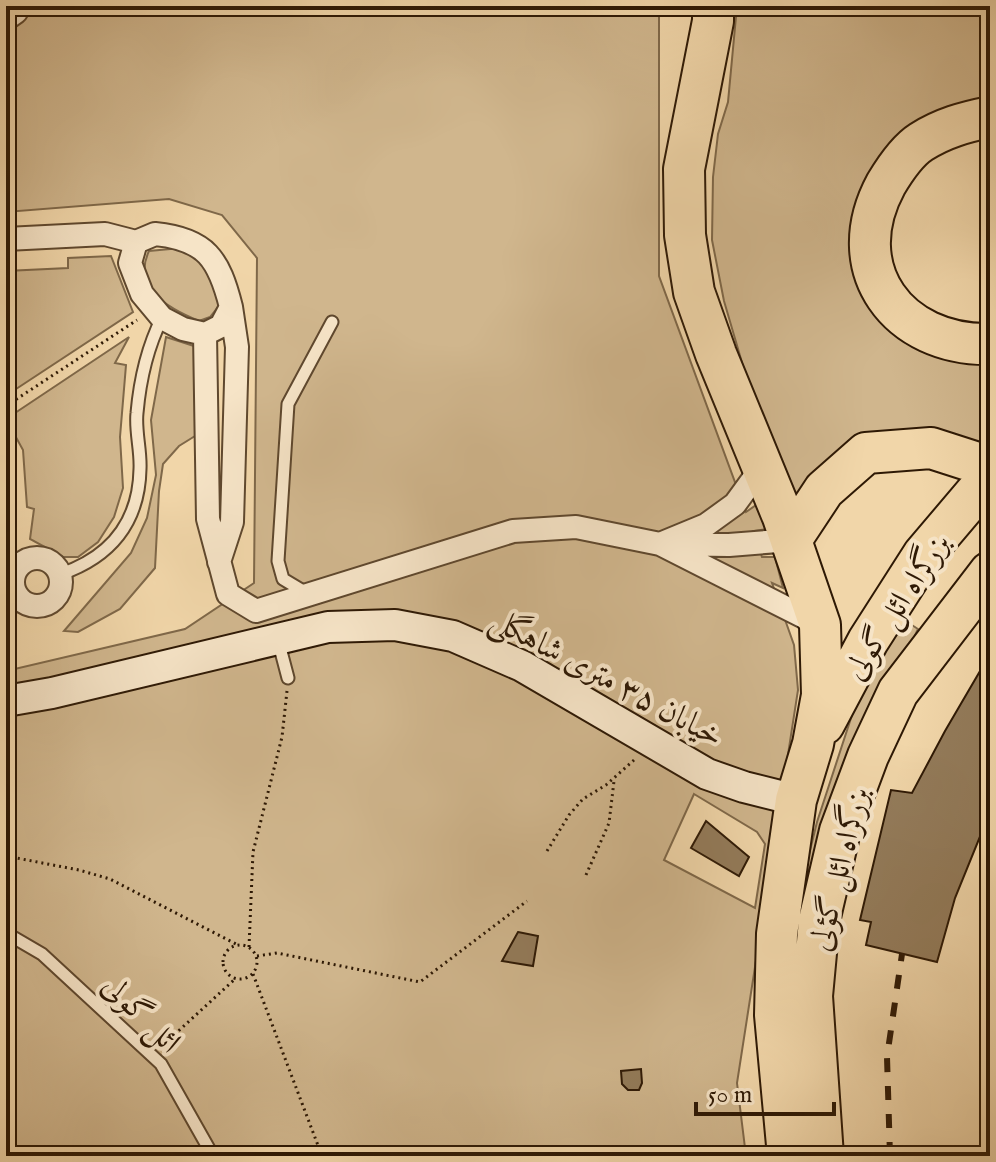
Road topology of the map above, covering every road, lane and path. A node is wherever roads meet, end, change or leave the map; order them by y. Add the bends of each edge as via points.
1 (19, 6) edge
2 (713, 6) edge
3 (6, 19) edge
4 (990, 117) edge
5 (6, 239) edge
6 (136, 242) junction
7 (231, 307) junction
8 (158, 314) junction
9 (332, 322) dead end
10 (205, 334) junction
11 (990, 344) edge
12 (6, 406) edge
13 (762, 467) junction
14 (990, 467) edge
15 (990, 476) edge
16 (791, 540) junction
17 (660, 544) junction
18 (219, 564) junction
19 (990, 572) edge
20 (61, 574) dead end
21 (308, 594) junction
22 (820, 625) junction
23 (278, 639) junction
24 (288, 678) joint
25 (6, 701) edge
26 (651, 741) junction
27 (813, 744) junction
28 (615, 778) junction
29 (796, 800) junction
30 (547, 851) dead end
31 (6, 856) edge
32 (586, 875) dead end
33 (527, 901) dead end
34 (6, 933) edge
35 (238, 945) junction
36 (249, 947) junction
37 (257, 956) junction
38 (253, 974) junction
39 (235, 979) junction
40 (152, 1055) junction
41 (213, 1156) edge
42 (322, 1156) edge
43 (788, 1156) edge
44 (823, 1156) edge

1 - 3 street
2 - 13 highway, بزرگراه ائل گؤلی via 684,169 685,235 694,292
4 - 11 highway via 957,123 919,143 895,169 877,202 869,240 873,276 892,307 928,333 967,345
5 - 6 street via 105,234
6 - 7 street via 155,234 180,236 206,252 224,278
6 - 8 street via 130,263 142,294
7 - 10 street via 221,326
7 - 18 street via 237,347 232,522
8 - 10 street via 183,329
8 - 12 path
8 - 20 lane via 136,416 140,469 135,504 118,539 88,565
9 - 21 lane via 288,404 278,561 283,579
10 - 18 street via 208,519
13 - 16 highway, بزرگراه ائل گؤلی
13 - 17 street via 735,504 706,525
14 - 16 highway via 931,448 866,453 824,490
15 - 27 highway, بزرگراه ائل گولی via 923,555 868,641
16 - 17 street
16 - 22 highway, بزرگراه ائل گؤلی
17 - 21 street via 576,527 513,531
17 - 22 street
18 - 21 street via 228,594 256,611
19 - 44 highway, بزرگراه ائل گؤلی via 898,692 840,831 819,921 812,996
22 - 27 highway, بزرگراه ائل گؤلی via 822,695
23 - 24 lane
23 - 25 street, خیابان ۳۵ متری شاهگلی
23 - 26 street, خیابان ۳۵ متری شاهگلی via 328,627 382,625 453,636 522,666
24 - 36 path via 282,737 253,852
26 - 28 path
26 - 29 street, خیابان ۳۵ متری شاهگلی via 707,774
27 - 29 highway, بزرگراه ائل گؤلی
28 - 30 path via 583,799
28 - 32 path via 609,823
29 - 43 highway, بزرگراه ائل گؤلی via 777,934 775,1015
31 - 35 path via 110,879
33 - 37 path via 420,982 277,953
34 - 40 lane, ائل گولی via 42,954
35 - 36 path
35 - 39 path via 227,950 223,961 226,973
36 - 37 path
37 - 38 path
38 - 39 path
38 - 42 path
39 - 40 path
40 - 41 lane, ائل گولی

